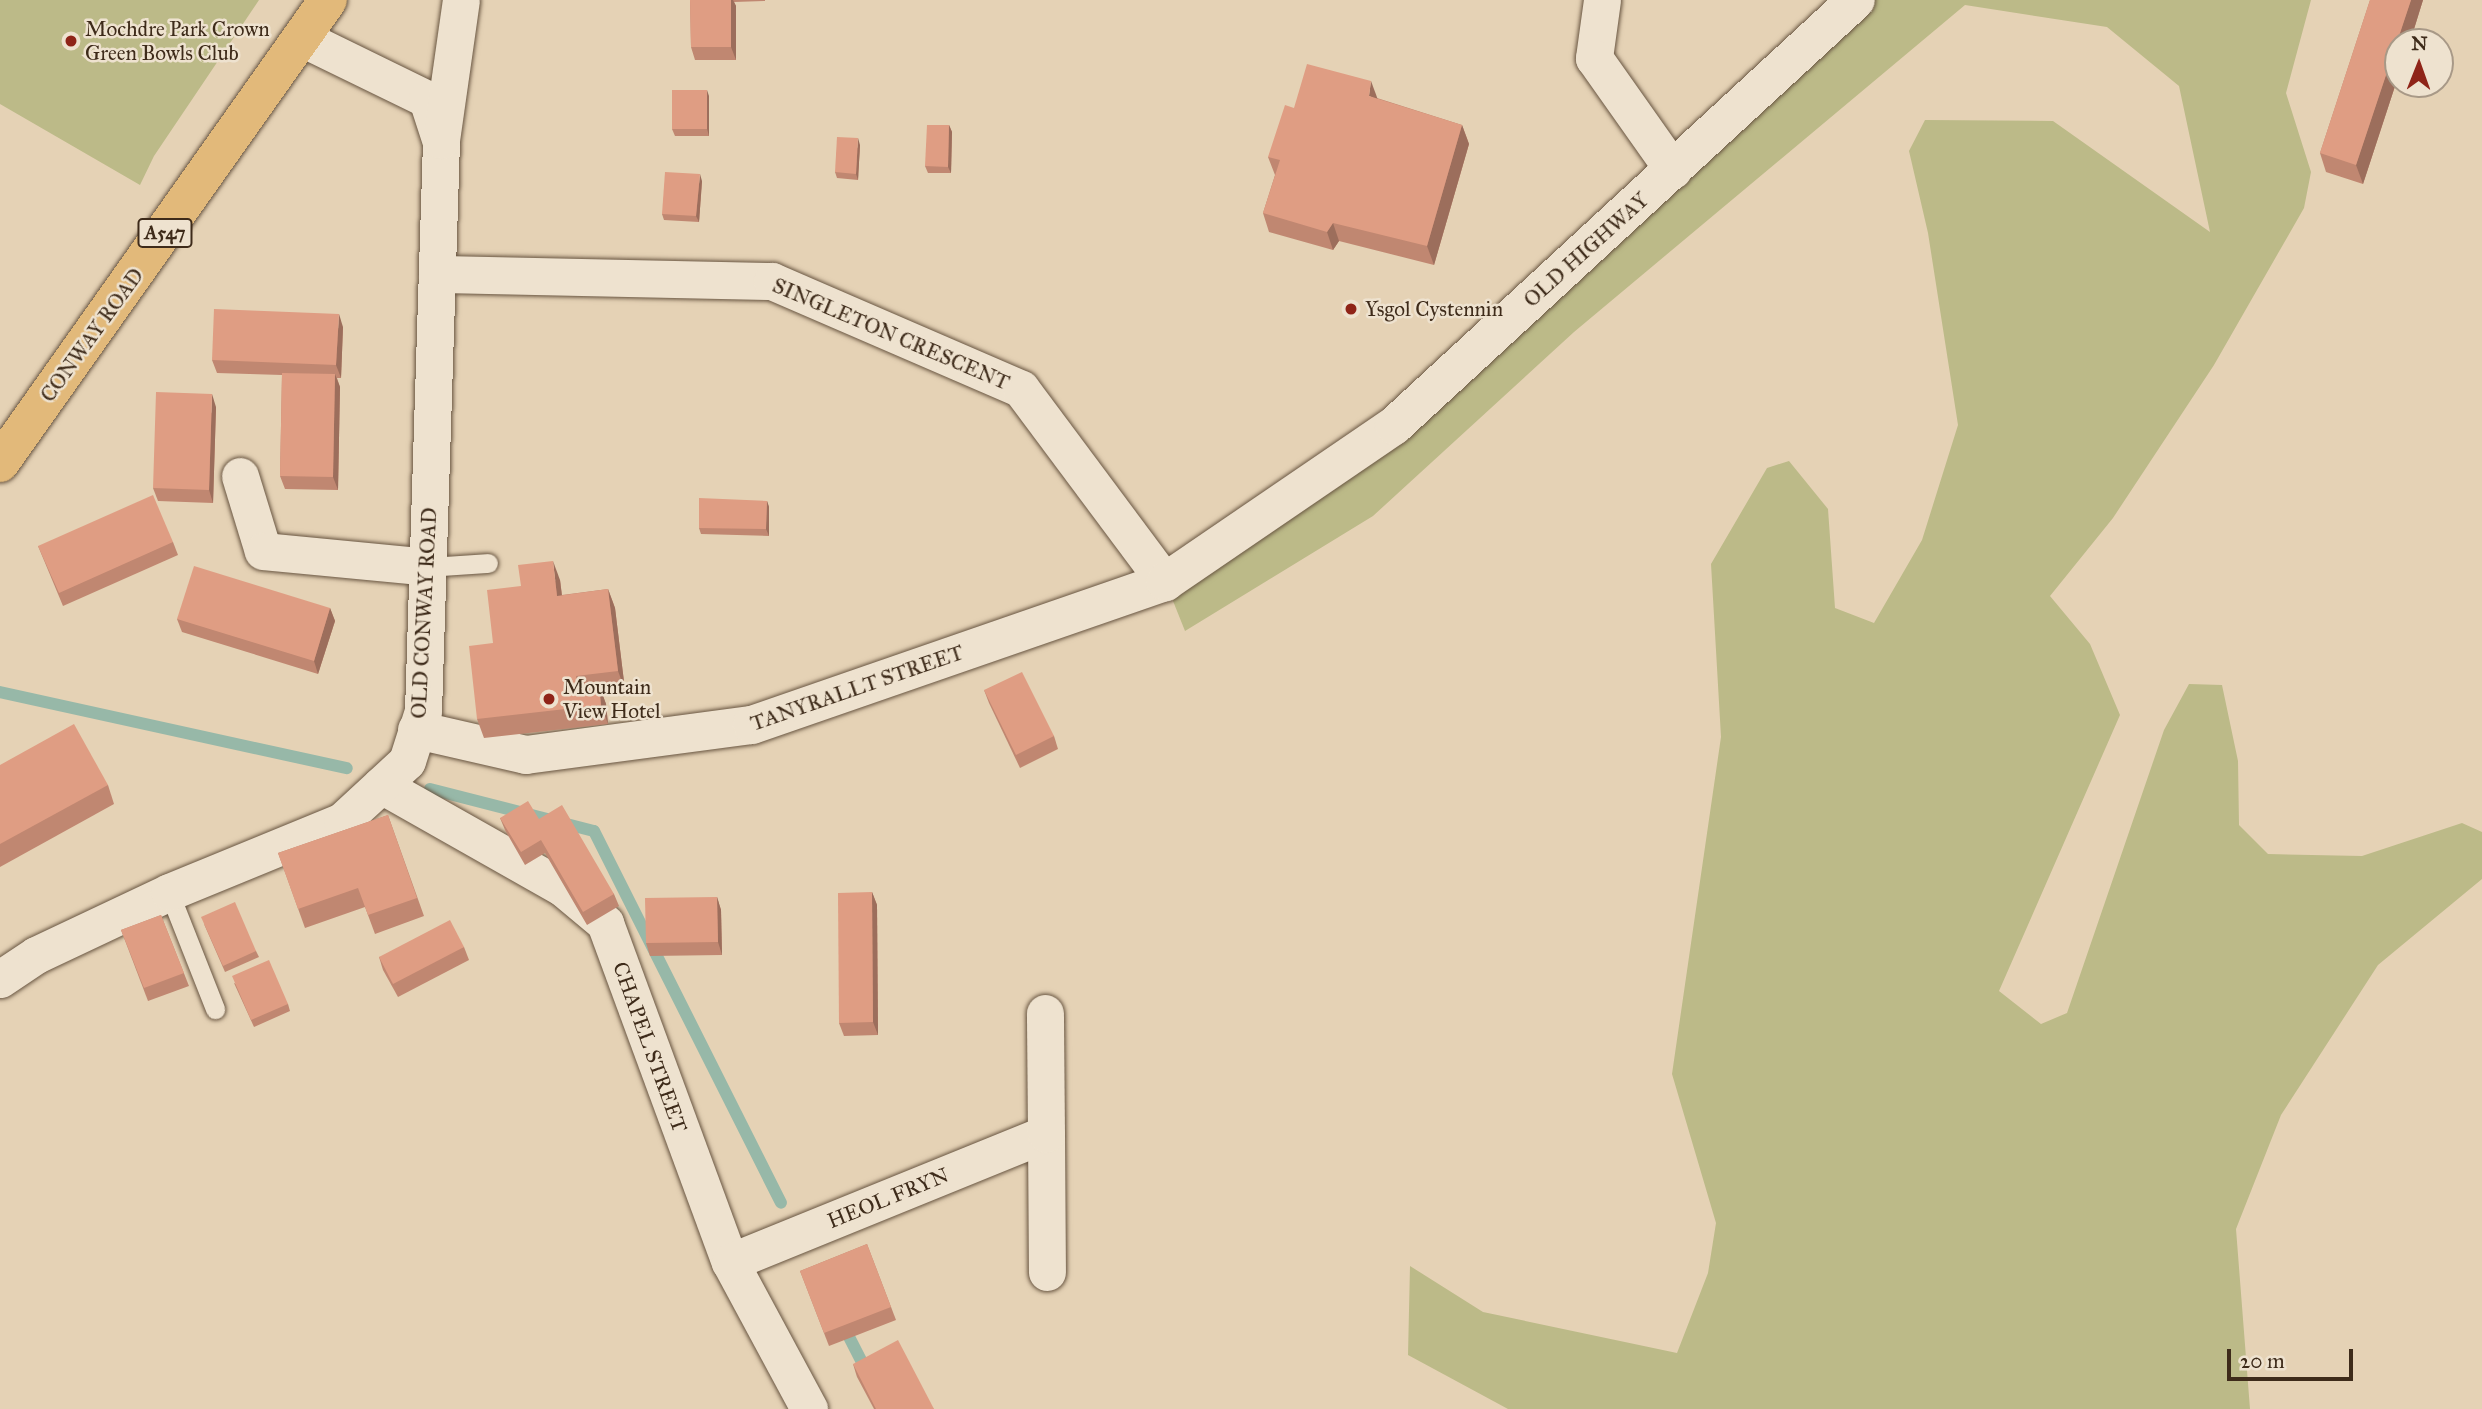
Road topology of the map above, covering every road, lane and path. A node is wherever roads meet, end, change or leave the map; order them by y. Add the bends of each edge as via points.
1 (328, 0) edge
2 (461, 0) edge
3 (1602, 0) edge
4 (1856, 0) edge
5 (304, 39) junction
6 (441, 140) junction
7 (1673, 170) junction
8 (437, 274) junction
9 (0, 463) edge
10 (240, 476) dead end
11 (488, 563) dead end
12 (428, 568) junction
13 (1165, 582) junction
14 (417, 730) junction
15 (380, 785) junction
16 (169, 891) junction
17 (0, 979) edge
18 (215, 1009) dead end
19 (1045, 1013) dead end
20 (1046, 1134) junction
21 (730, 1262) junction
22 (1047, 1272) dead end
23 (809, 1409) edge

1 - 5 main road, CONWAY ROAD / A547
2 - 6 street, OLD CONWAY ROAD
3 - 7 street via 1594,58
4 - 7 street, OLD HIGHWAY
5 - 6 street via 427,99
5 - 9 main road, CONWAY ROAD / A547
6 - 8 street, OLD CONWAY ROAD
7 - 13 street, OLD HIGHWAY via 1394,426
8 - 12 street, OLD CONWAY ROAD
8 - 13 street, SINGLETON CRESCENT via 772,281 1021,389
10 - 12 street via 263,551
11 - 12 lane
12 - 14 street, OLD CONWAY ROAD via 423,711
13 - 14 street, TANYRALLT STREET via 752,725 526,755
14 - 15 street, OLD CONWAY ROAD via 407,761
15 - 16 street, OLD CONWAY ROAD via 342,821
15 - 21 street, CHAPEL STREET via 562,888 605,923
16 - 17 street, OLD CONWAY ROAD via 36,956
16 - 18 lane
19 - 20 street
20 - 21 street, HEOL FRYN
20 - 22 street
21 - 23 street, CHAPEL STREET

